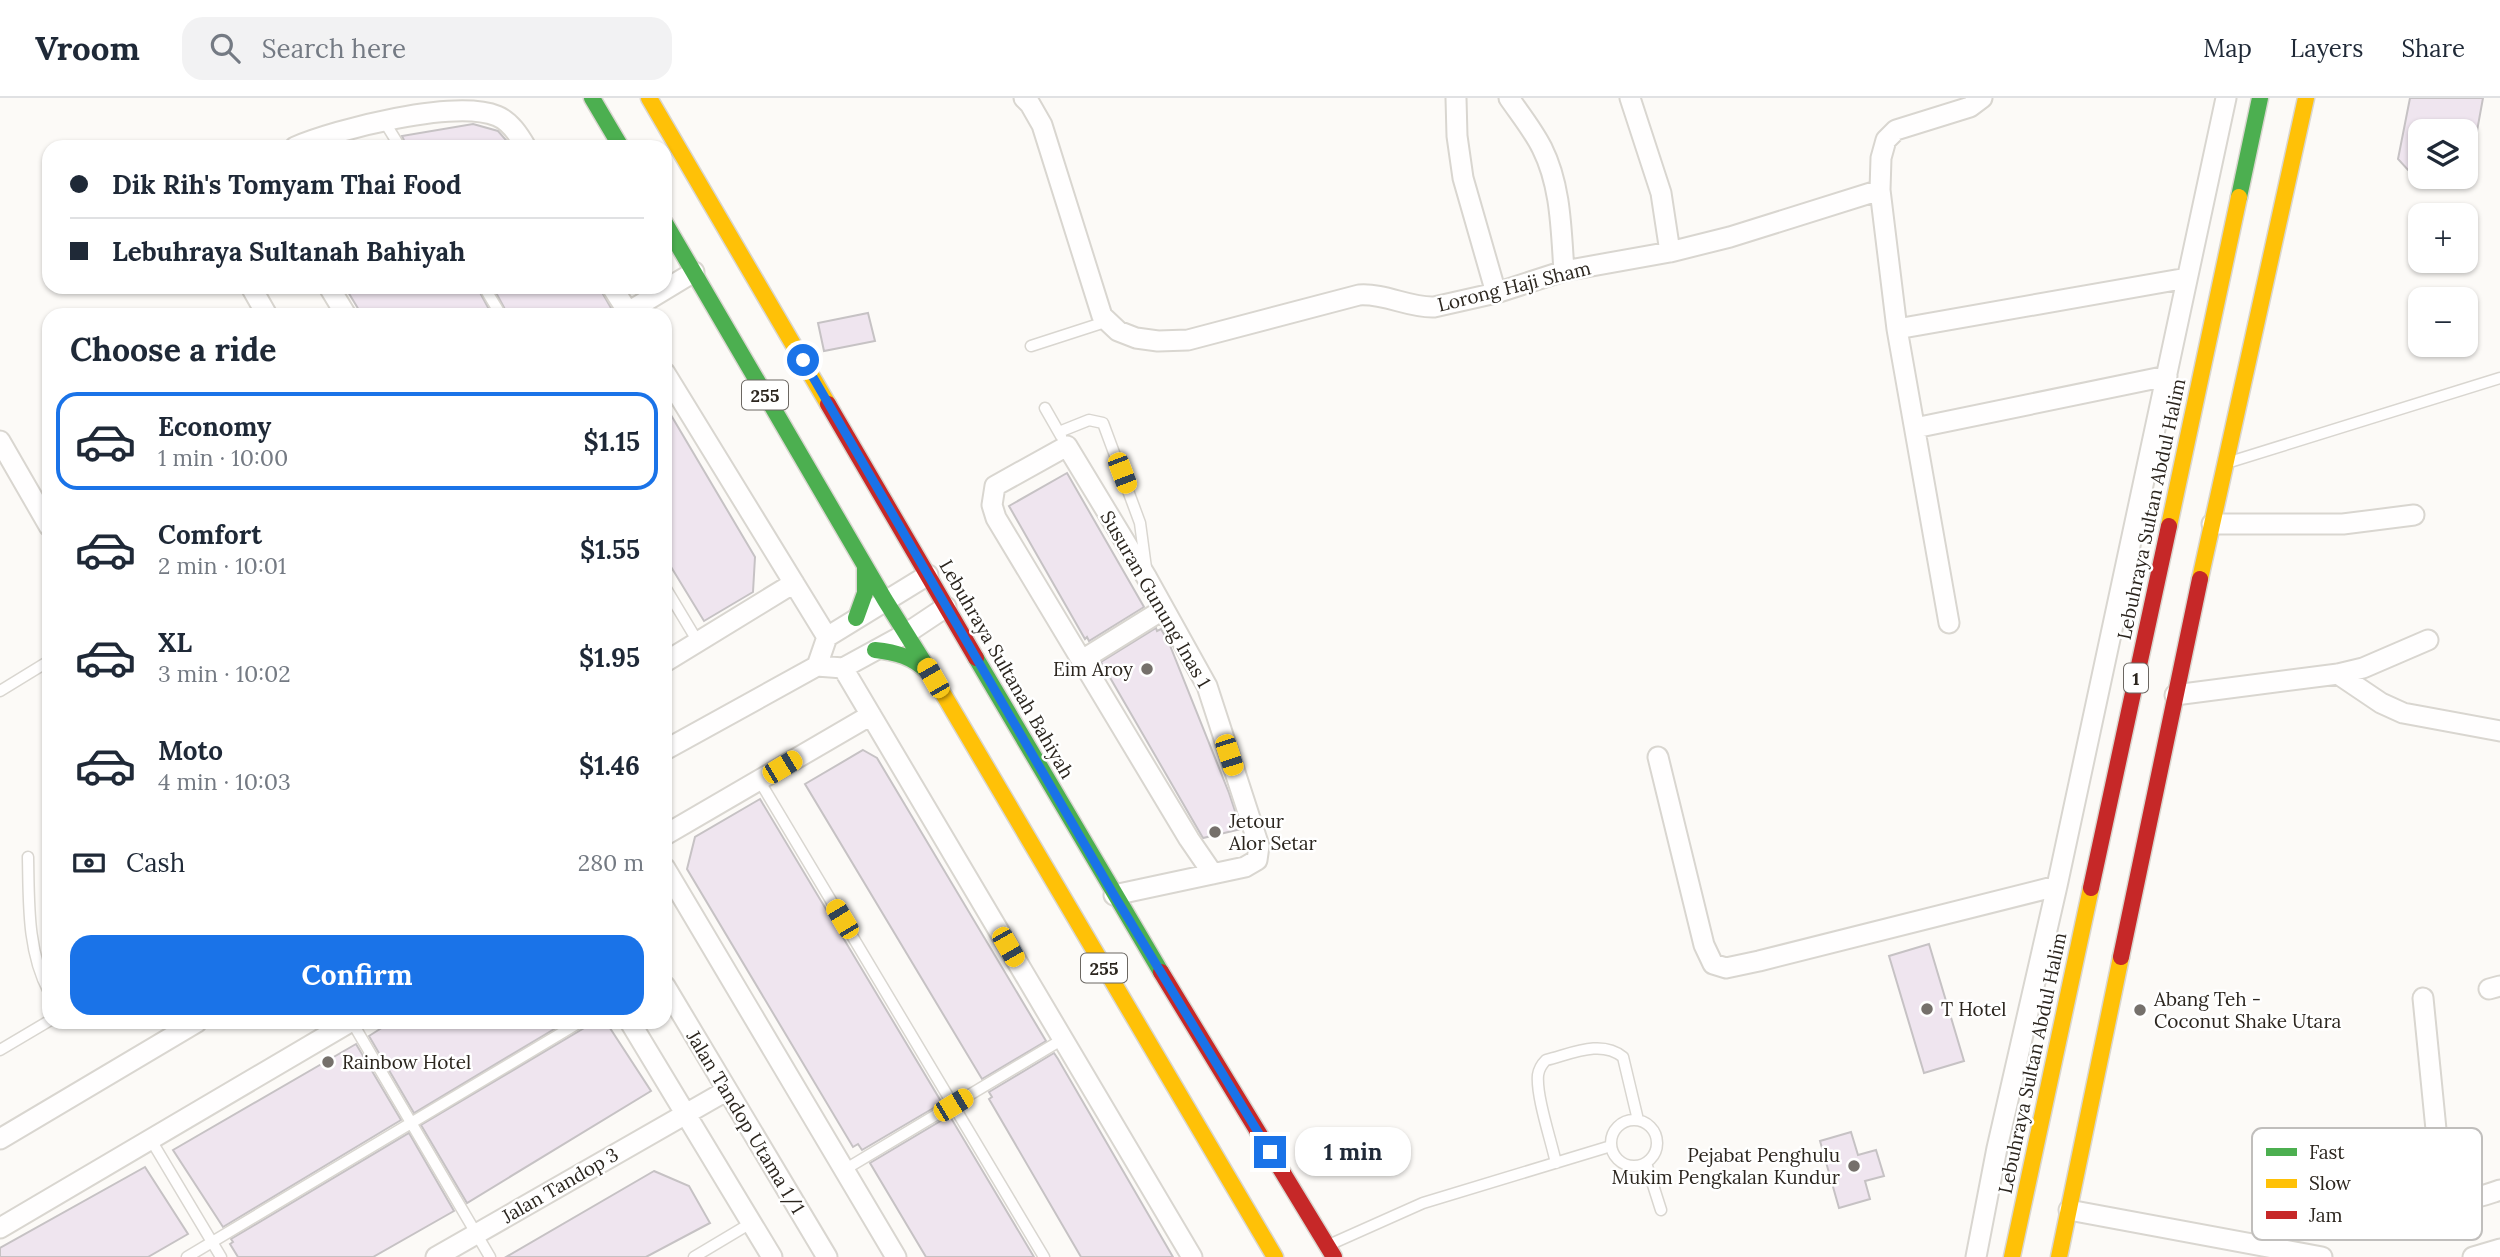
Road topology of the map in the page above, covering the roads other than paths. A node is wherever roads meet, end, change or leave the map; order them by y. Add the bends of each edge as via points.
1 (592, 98) edge
2 (649, 98) edge
3 (1024, 98) edge
4 (1456, 98) edge
5 (1509, 98) edge
6 (1630, 98) edge
7 (2226, 98) edge
8 (2260, 98) edge
9 (2306, 98) edge
10 (1972, 101) edge
11 (384, 120) junction
12 (318, 140) edge
13 (396, 140) edge
14 (522, 140) edge
15 (617, 140) edge
16 (1880, 190) junction
17 (672, 235) edge
18 (1670, 252) junction
19 (1564, 271) junction
20 (694, 272) junction
21 (2187, 278) junction
22 (672, 286) edge
23 (1496, 293) junction
24 (660, 294) edge
25 (638, 308) edge
26 (1105, 318) junction
27 (1897, 329) junction
28 (1031, 346) dead end
29 (2167, 376) junction
30 (2500, 378) edge
31 (672, 384) edge
32 (1045, 408) dead end
33 (1915, 428) junction
34 (1063, 439) junction
35 (0, 441) edge
36 (2225, 463) junction
37 (42, 514) edge
38 (2414, 515) dead end
39 (2212, 524) junction
40 (865, 566) junction
41 (928, 575) junction
42 (1147, 578) junction
43 (794, 583) junction
44 (672, 599) edge
45 (885, 600) junction
46 (946, 607) junction
47 (1164, 609) junction
48 (856, 618) junction
49 (1949, 623) dead end
50 (907, 633) junction
51 (827, 637) junction
52 (2428, 640) dead end
53 (698, 642) junction
54 (875, 650) junction
55 (672, 658) edge
56 (1082, 660) junction
57 (42, 666) edge
58 (817, 666) junction
59 (843, 668) junction
60 (2338, 674) junction
61 (933, 678) junction
62 (0, 691) edge
63 (2175, 695) junction
64 (871, 715) junction
65 (2500, 731) edge
66 (672, 746) edge
67 (1658, 757) dead end
68 (759, 780) junction
69 (672, 831) edge
70 (28, 857) dead end
71 (1213, 874) junction
72 (672, 880) edge
73 (2057, 886) junction
74 (1114, 895) junction
75 (42, 974) edge
76 (672, 998) edge
77 (2423, 998) dead end
78 (42, 1025) edge
79 (185, 1029) edge
80 (339, 1029) edge
81 (355, 1029) edge
82 (568, 1029) edge
83 (634, 1029) edge
84 (1063, 1039) junction
85 (0, 1050) edge
86 (726, 1091) junction
87 (953, 1105) junction
88 (685, 1114) junction
89 (1638, 1120) junction
90 (411, 1123) junction
91 (2436, 1128) edge
92 (0, 1139) edge
93 (151, 1140) junction
94 (1611, 1146) junction
95 (1556, 1163) junction
96 (1646, 1163) junction
97 (844, 1170) junction
98 (2500, 1190) edge
99 (2482, 1196) edge
100 (1661, 1210) dead end
101 (2069, 1210) junction
102 (751, 1223) junction
103 (0, 1228) edge
104 (476, 1234) junction
105 (212, 1242) junction
106 (2500, 1249) edge
107 (1330, 1251) edge
108 (187, 1257) edge
109 (221, 1257) edge
110 (436, 1257) edge
111 (490, 1257) edge
112 (694, 1257) edge
113 (772, 1257) edge
114 (827, 1257) edge
115 (896, 1257) edge
116 (1044, 1257) edge
117 (1192, 1257) edge
118 (1275, 1257) edge
119 (1976, 1257) edge
120 (2012, 1257) edge
121 (2059, 1257) edge
122 (2322, 1257) edge
123 (2473, 1257) edge

1 - 15 main road
2 - 41 main road, Lebuhraya Sultanah Bahiyah / 255
3 - 26 street via 1042,125
4 - 23 street via 1463,178
5 - 19 street via 1542,148 1554,178
6 - 18 street via 1661,193
7 - 21 street
8 - 120 main road, Lebuhraya Sultan Abdul Halim / 1
9 - 36 main road, 1
10 - 16 street via 1896,130 1886,140 1881,158
11 - 12 street
11 - 13 lane
11 - 14 street via 482,111 500,117
16 - 18 street, Lorong Haji Sham
16 - 27 street
17 - 20 main road, 255
18 - 19 street, Lorong Haji Sham
19 - 23 street, Lorong Haji Sham
20 - 22 street
20 - 40 main road, 255
21 - 27 street
21 - 29 street
23 - 26 street, Lorong Haji Sham via 1424,307 1386,296 1359,295 1188,340 1136,338 1118,331
24 - 25 street
26 - 28 lane
27 - 33 street
29 - 33 street
29 - 73 street
30 - 36 lane
31 - 43 street
32 - 34 lane
33 - 49 street
34 - 42 street, Susuran Gunung Inas 1
34 - 42 lane via 1089,420 1103,423 1140,523
34 - 56 street via 995,486 992,505
35 - 37 street
36 - 39 main road, 1
38 - 39 street via 2343,524
39 - 63 main road, 1
40 - 45 main road, 255
40 - 48 main road via 865,593
41 - 45 street
41 - 46 main road, Lebuhraya Sultanah Bahiyah / 255
42 - 47 street, Susuran Gunung Inas 1
43 - 51 street
43 - 53 street
44 - 53 lane
45 - 48 street
45 - 50 main road, 255
46 - 50 street
46 - 74 main road, Lebuhraya Sultanah Bahiyah / 255
47 - 56 street
47 - 71 street, Susuran Gunung Inas 1 via 1207,686 1259,846 1252,864
48 - 51 street
50 - 54 street
50 - 61 main road, 255
51 - 58 street
52 - 60 street
53 - 55 street
54 - 59 street
54 - 61 main road via 914,660
56 - 71 street
57 - 62 lane
58 - 59 street
58 - 66 street
59 - 64 street
60 - 63 street
60 - 65 street via 2381,704 2403,713
61 - 118 main road, 255
63 - 101 main road, 1
64 - 68 street
64 - 84 street
67 - 73 street via 1704,946 1713,964 1726,968 1759,961
68 - 69 street
68 - 87 lane
70 - 75 lane via 30,923
71 - 74 street
72 - 97 street
73 - 119 street
74 - 107 main road, Lebuhraya Sultanah Bahiyah / 255
76 - 86 street, Jalan Tandop Utama 1/1
77 - 91 street
78 - 85 lane
79 - 92 street
80 - 93 street
81 - 90 lane
82 - 90 lane
83 - 88 street
84 - 87 lane
84 - 117 street
86 - 88 street, Jalan Tandop 3
86 - 114 street, Jalan Tandop Utama 1/1
87 - 97 lane
87 - 116 lane
88 - 102 street
88 - 104 street, Jalan Tandop 3
89 - 94 lane via 1616,1129
89 - 95 lane via 1623,1057 1616,1052 1591,1048 1546,1060 1538,1074 1539,1088
89 - 96 lane via 1656,1135 1656,1151
90 - 104 lane
90 - 105 lane
93 - 103 street
93 - 105 lane
94 - 95 lane
94 - 96 lane via 1623,1163
95 - 107 lane via 1423,1203
96 - 100 lane
97 - 115 street
98 - 99 street
101 - 121 main road, 1
101 - 122 street
102 - 112 lane
102 - 113 street
104 - 110 street, Jalan Tandop 3
104 - 111 lane
105 - 108 lane
105 - 109 lane
106 - 123 street

